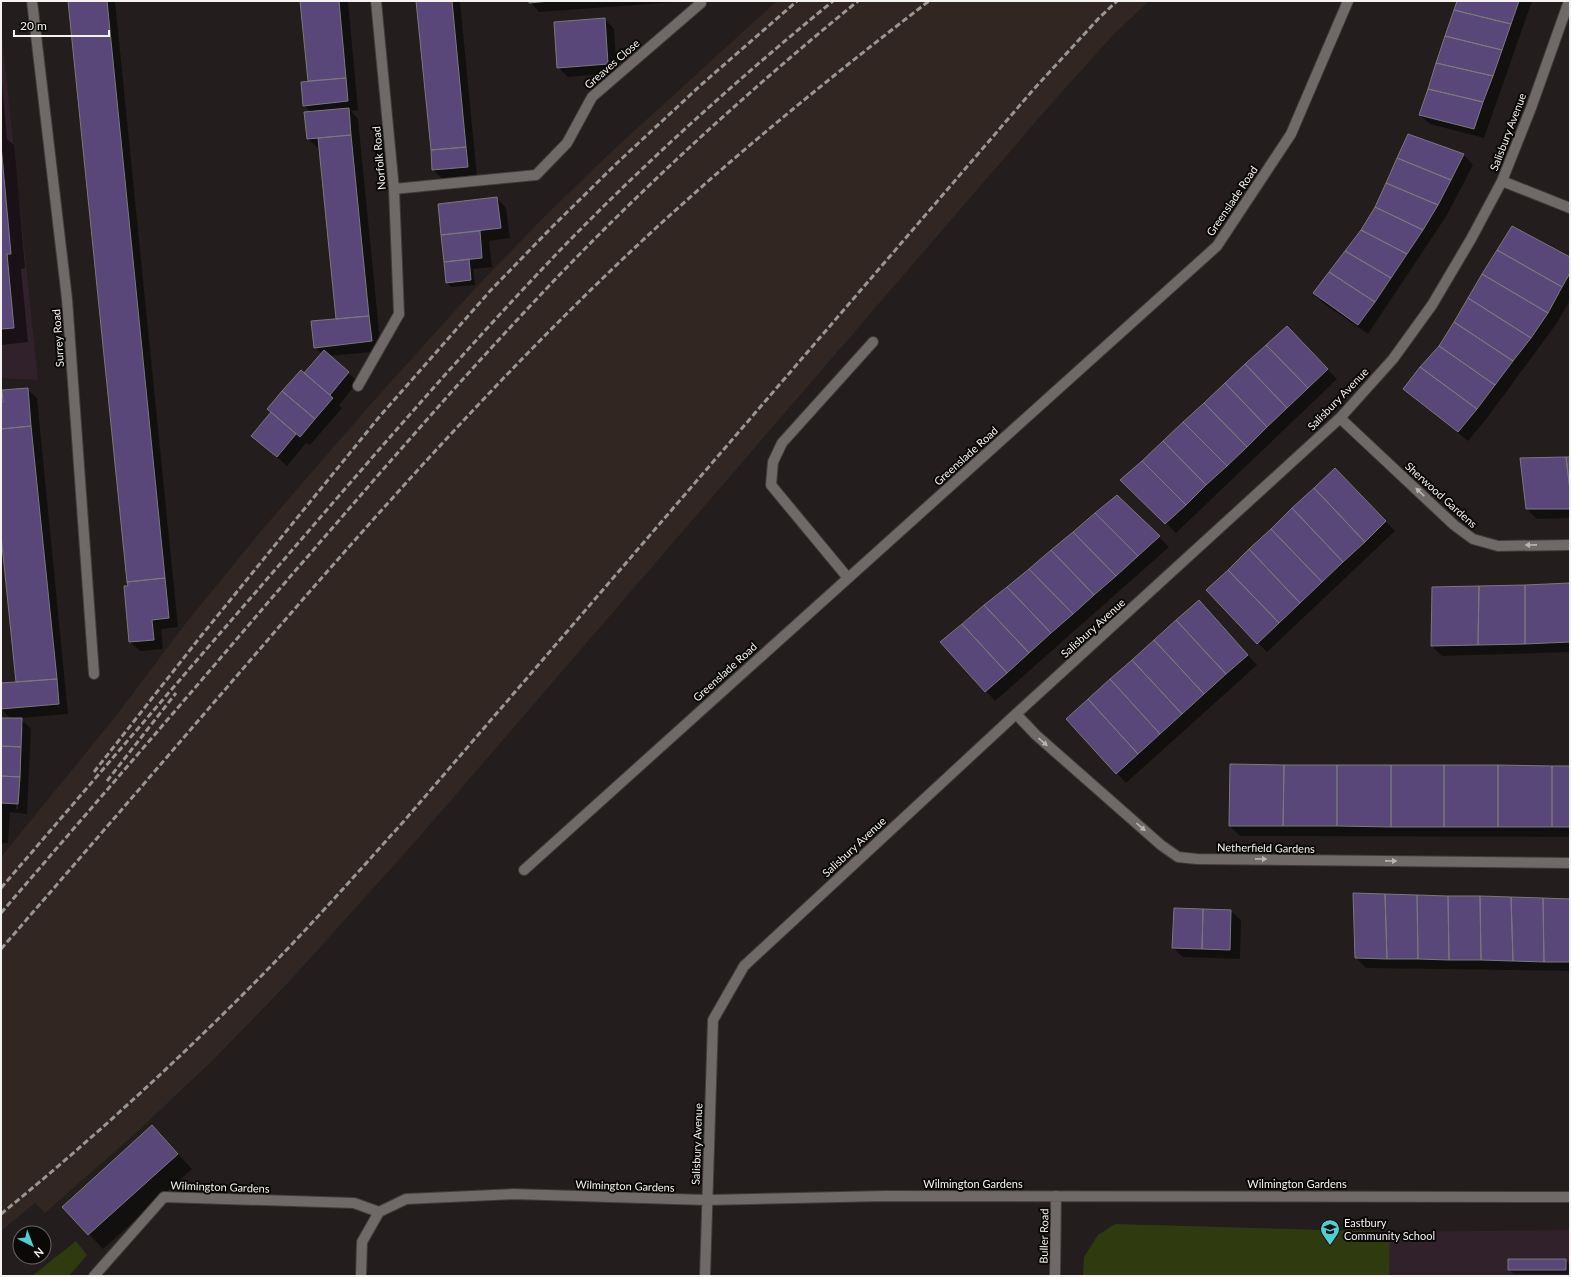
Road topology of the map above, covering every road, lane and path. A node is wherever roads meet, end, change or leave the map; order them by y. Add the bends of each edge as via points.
1 (32, 1) edge
2 (376, 1) edge
3 (1348, 1) edge
4 (1569, 1) edge
5 (701, 3) dead end
6 (1502, 181) junction
7 (394, 189) junction
8 (1570, 208) edge
9 (874, 342) dead end
10 (358, 386) dead end
11 (1340, 418) junction
12 (1570, 545) edge
13 (848, 578) junction
14 (94, 674) dead end
15 (1016, 714) junction
16 (1570, 863) edge
17 (524, 870) dead end
18 (1056, 1196) junction
19 (1570, 1197) edge
20 (707, 1200) junction
21 (379, 1212) junction
22 (94, 1276) edge
23 (361, 1276) edge
24 (705, 1276) edge
25 (1055, 1276) edge

1 - 14 street, Surrey Road via 67,299
2 - 7 street, Norfolk Road
3 - 13 street, Greenslade Road via 1291,134 1217,246
4 - 6 street, Salisbury Avenue
5 - 7 street, Greaves Close via 592,96 567,143 536,175
6 - 8 street
6 - 11 street, Salisbury Avenue via 1432,305 1393,359
7 - 10 street, Norfolk Road via 399,314
9 - 13 street via 782,443 773,462 771,485
12 -> 11 street, Sherwood Gardens via 1498,546 1473,539 1454,525
11 - 15 street, Salisbury Avenue
13 - 17 street, Greenslade Road
15 -> 16 street, Netherfield Gardens via 1036,735 1178,857
15 - 20 street, Salisbury Avenue via 744,966 713,1020
18 - 19 street, Wilmington Gardens
18 - 20 street, Wilmington Gardens via 877,1196
18 - 25 street, Buller Road
20 - 21 street, Wilmington Gardens via 513,1194 406,1199
20 - 24 street, Salisbury Avenue
21 - 22 street, Wilmington Gardens via 354,1202 164,1197
21 - 23 street via 362,1242

